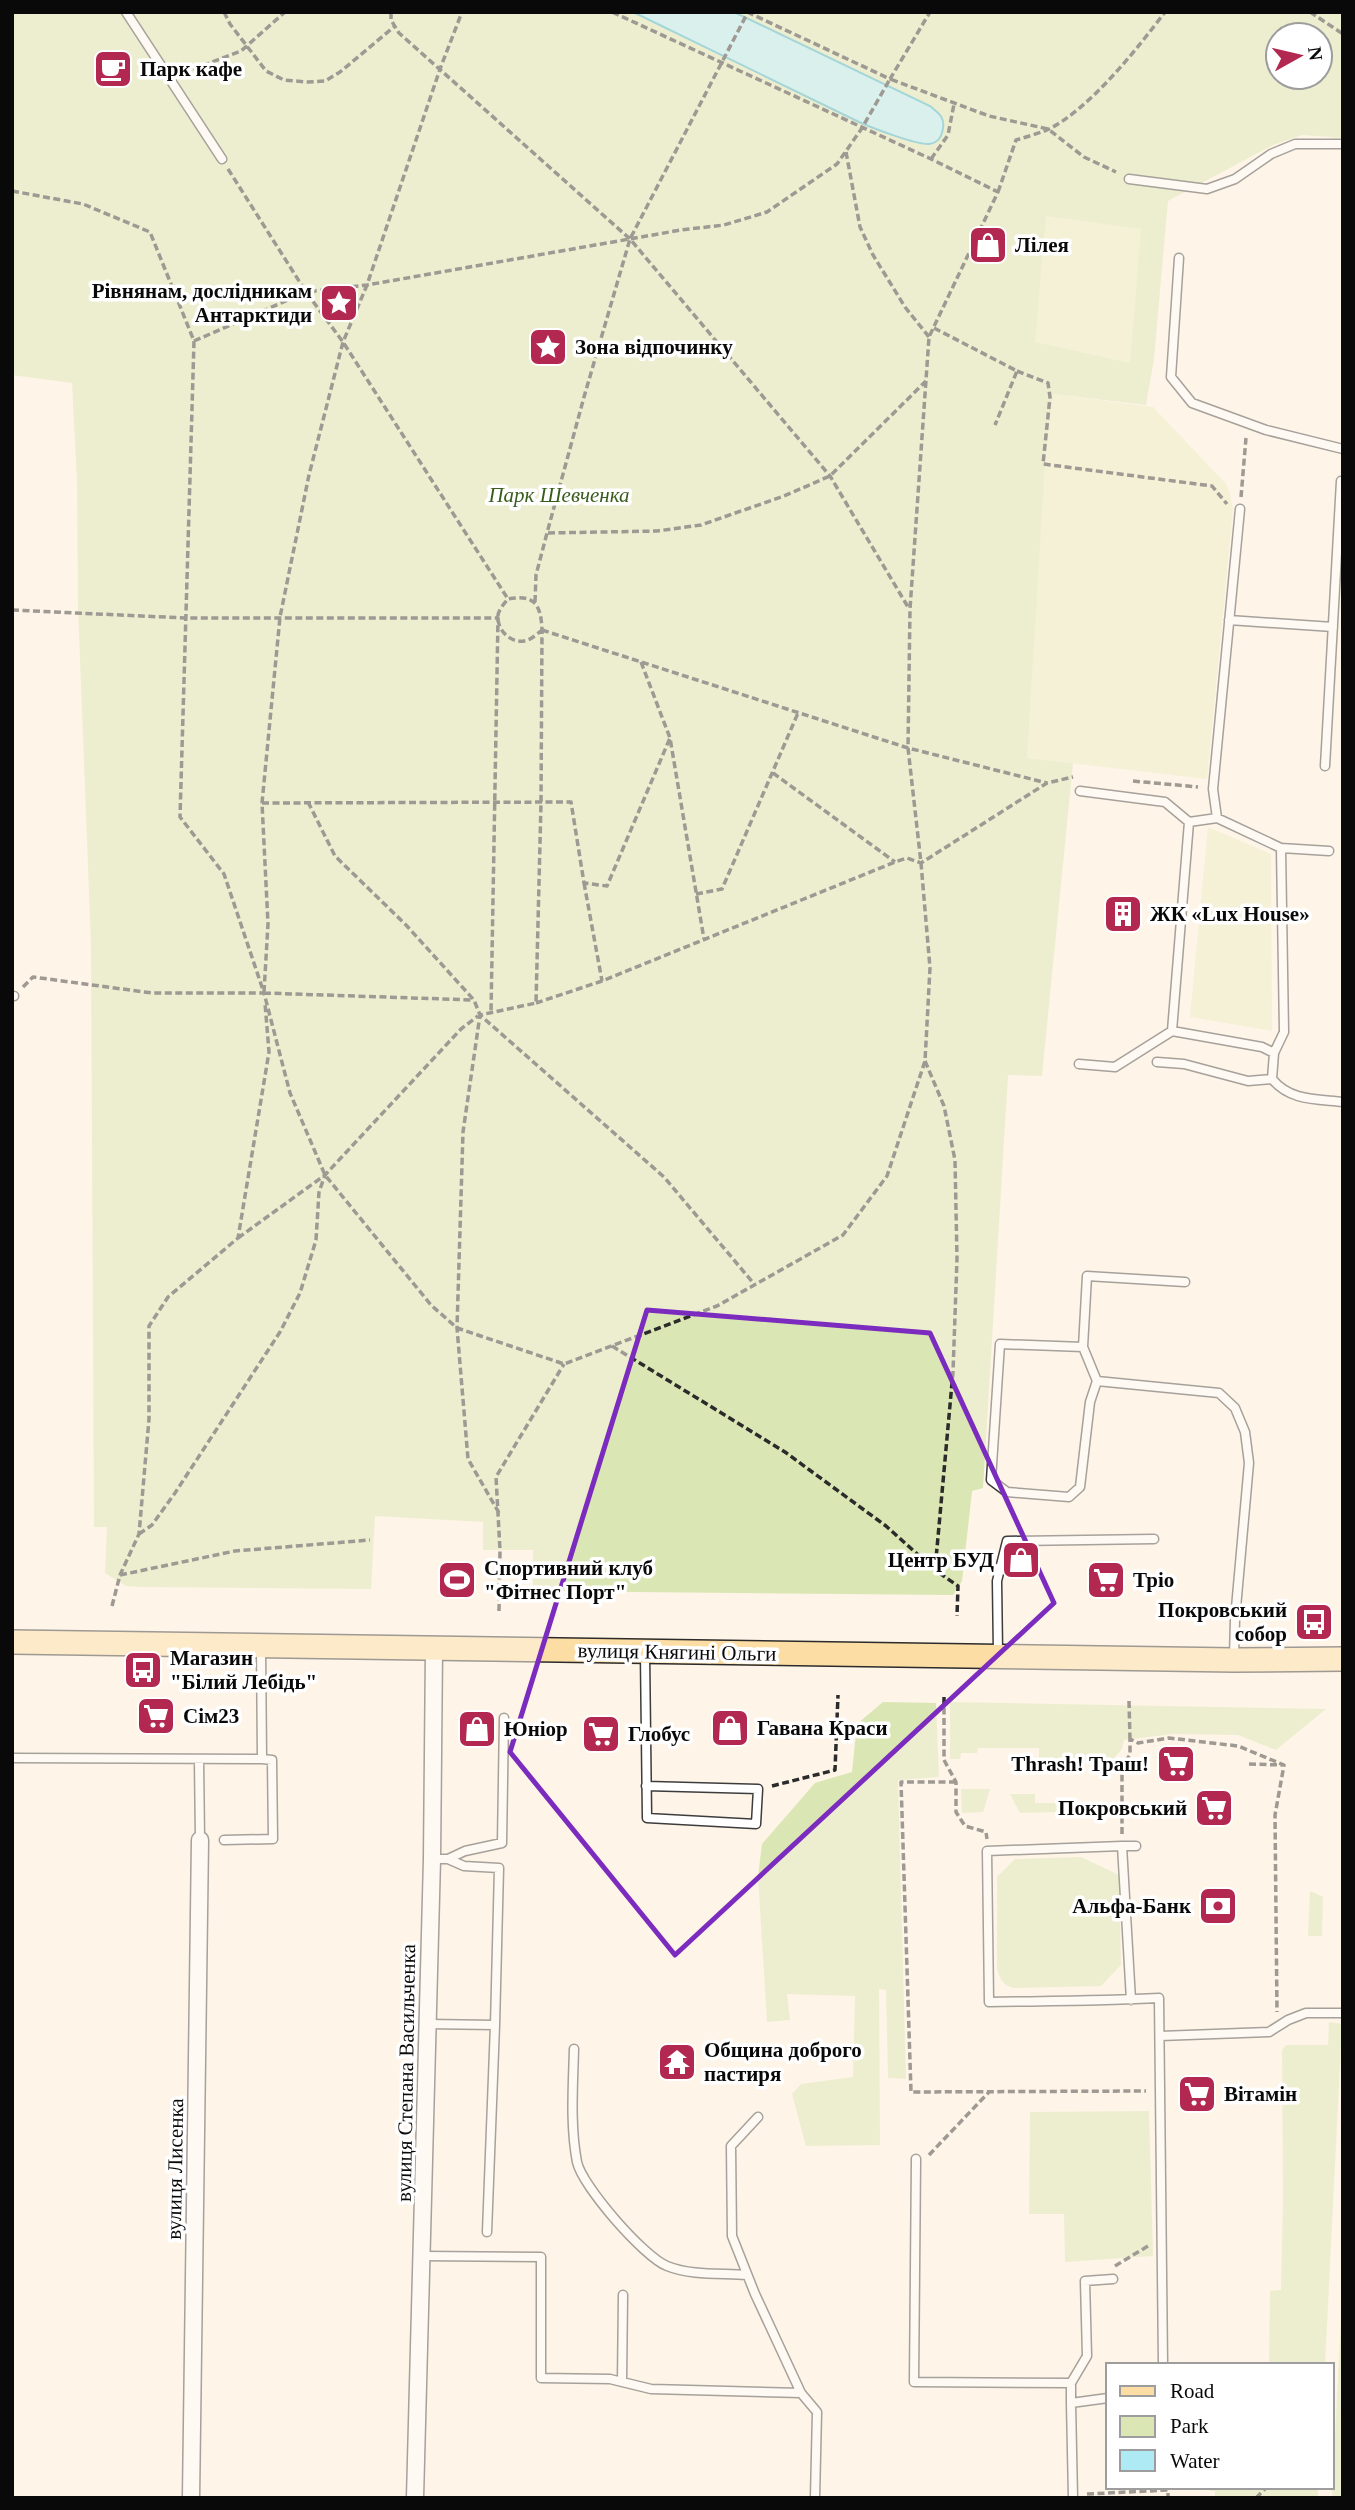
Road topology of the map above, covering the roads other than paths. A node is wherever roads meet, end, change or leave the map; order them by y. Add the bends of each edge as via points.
1 (126, 12) edge
2 (1343, 144) edge
3 (222, 159) road end
4 (1129, 179) road end
5 (1179, 258) dead end
6 (1343, 449) edge
7 (1341, 481) dead end
8 (1240, 509) road end
9 (1229, 620) junction
10 (1333, 627) junction
11 (1325, 766) dead end
12 (1080, 791) dead end
13 (1217, 818) junction
14 (1189, 822) junction
15 (1281, 848) junction
16 (1329, 851) dead end
17 (1172, 1031) junction
18 (1274, 1053) junction
19 (1157, 1062) dead end
20 (1079, 1064) dead end
21 (1272, 1079) junction
22 (1343, 1102) edge
23 (1185, 1282) dead end
24 (1083, 1348) junction
25 (1097, 1381) junction
26 (1154, 1539) dead end
27 (12, 1642) edge
28 (261, 1646) junction
29 (434, 1648) junction
30 (645, 1651) junction
31 (998, 1656) junction
32 (1343, 1659) edge
33 (1234, 1660) junction
34 (505, 1718) dead end
35 (12, 1758) edge
36 (262, 1759) junction
37 (199, 1760) junction
38 (646, 1786) junction
39 (200, 1840) joint
40 (224, 1840) dead end
41 (1122, 1846) junction
42 (1136, 1846) dead end
43 (440, 1859) junction
44 (1131, 2000) junction
45 (1343, 2013) edge
46 (427, 2024) junction
47 (495, 2025) junction
48 (1160, 2036) junction
49 (574, 2049) dead end
50 (758, 2117) dead end
51 (916, 2164) road end
52 (487, 2232) dead end
53 (422, 2256) junction
54 (747, 2275) junction
55 (1112, 2279) dead end
56 (623, 2295) dead end
57 (1163, 2363) edge
58 (622, 2382) junction
59 (1070, 2383) junction
60 (801, 2393) junction
61 (1106, 2398) edge
62 (1071, 2403) junction
63 (1073, 2496) edge
64 (191, 2498) edge
65 (415, 2498) edge
66 (815, 2498) edge

1 - 3 lane
2 - 4 lane via 1295,144 1235,179 1207,189
5 - 6 lane via 1171,377 1192,403 1266,430
7 - 10 lane
8 - 9 lane
9 - 10 lane
9 - 13 lane via 1213,789
10 - 11 lane
12 - 14 lane via 1165,802
13 - 14 lane
13 - 15 lane
14 - 17 lane
15 - 16 lane
15 - 18 lane via 1284,1032
17 - 18 lane
17 - 20 lane via 1115,1067
18 - 21 lane
19 - 21 lane via 1184,1064 1248,1081
21 - 22 lane via 1281,1090 1299,1098
23 - 24 lane via 1087,1276
24 - 25 lane
24 - 25 lane via 1000,1344 990,1480 1006,1492 1045,1496 1069,1497 1080,1487 1090,1402
25 - 33 lane via 1219,1393 1235,1408 1245,1432 1249,1463
26 - 31 lane via 1007,1541 997,1581
27 - 28 street, вулиця Княгині Ольги
28 - 29 street, вулиця Княгині Ольги
28 - 36 lane
29 - 30 street, вулиця Княгині Ольги
29 - 43 street, вулиця Степана Васильченка
30 - 31 street, вулиця Княгині Ольги
30 - 38 lane
31 - 33 street, вулиця Княгині Ольги
32 - 33 street, вулиця Княгині Ольги
34 - 43 lane via 502,1843
35 - 37 lane
36 - 37 lane
36 - 40 lane via 272,1760 273,1839
37 - 39 lane
38 - 38 lane via 647,1818 756,1824 758,1789
39 - 64 street, вулиця Лисенка
41 - 42 lane
41 - 44 lane
41 - 44 lane via 987,1850 989,2003
43 - 46 street, вулиця Степана Васильченка
43 - 47 lane via 499,1868
44 - 48 lane via 1159,1998
45 - 48 lane via 1306,2013 1269,2032
46 - 47 lane
46 - 53 street, вулиця Степана Васильченка
47 - 52 lane
48 - 57 lane
49 - 54 lane via 572,2115 578,2166 604,2206 628,2235 664,2266 684,2272
50 - 54 lane via 731,2147 732,2236
51 - 59 lane via 914,2382
53 - 58 lane via 541,2257 541,2378
53 - 65 street, вулиця Степана Васильченка
54 - 60 lane
55 - 59 lane via 1085,2281 1087,2356
56 - 58 lane
58 - 60 lane via 651,2389
59 - 62 lane
60 - 66 lane via 817,2412
61 - 62 lane
62 - 63 lane

